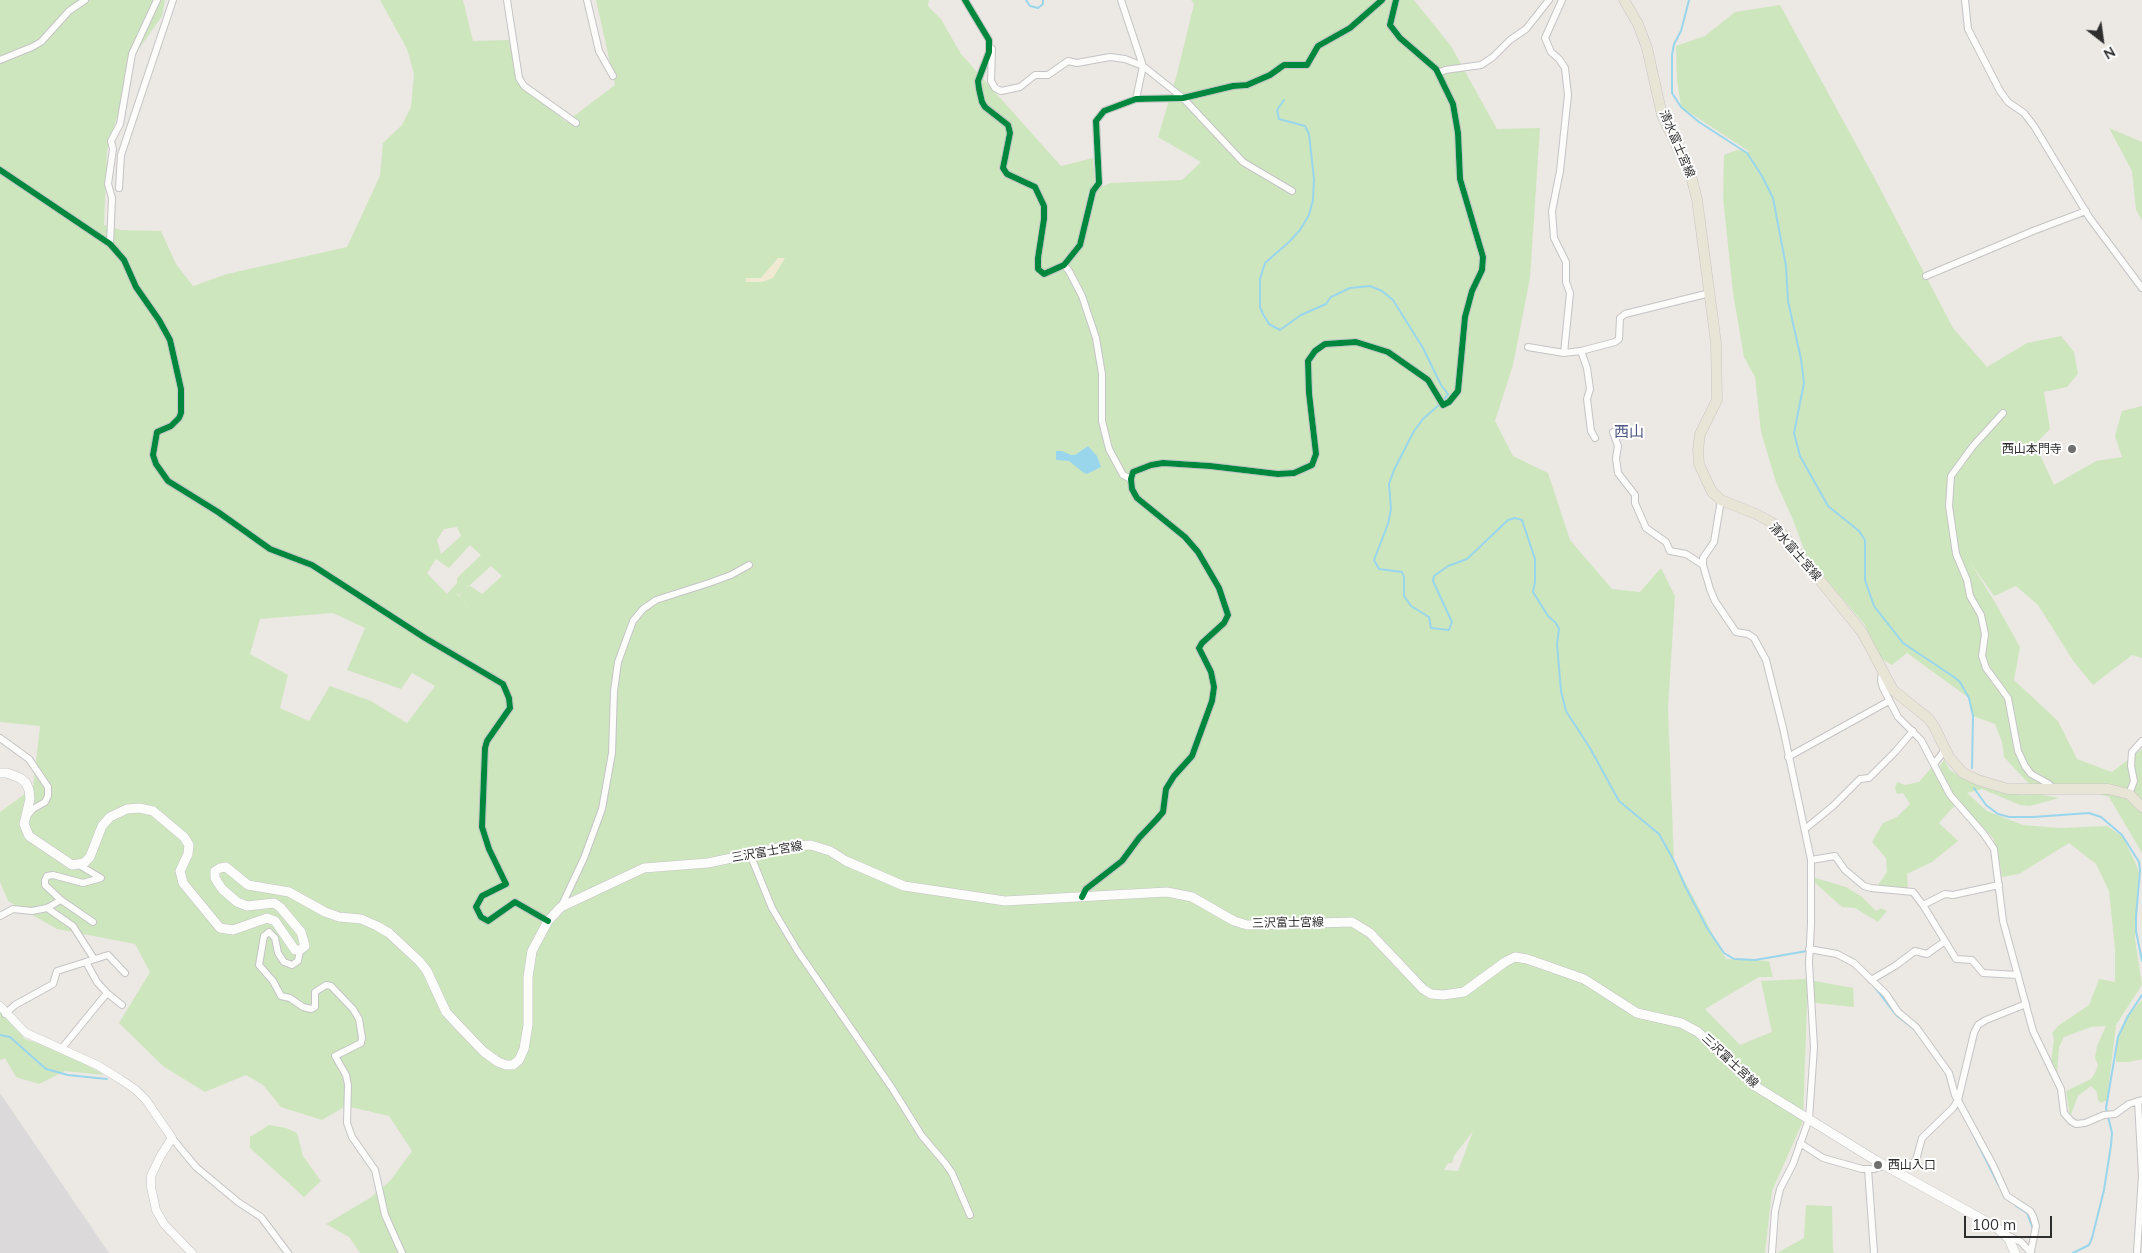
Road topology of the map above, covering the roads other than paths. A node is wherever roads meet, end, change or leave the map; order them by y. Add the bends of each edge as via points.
1 (85, 0) edge
2 (156, 0) edge
3 (173, 0) edge
4 (507, 0) edge
5 (587, 0) edge
6 (965, 0) edge
7 (1121, 0) edge
8 (1382, 0) edge
9 (1396, 0) edge
10 (1549, 0) edge
11 (1562, 0) edge
12 (1624, 0) edge
13 (1965, 0) edge
14 (989, 40) junction
15 (0, 60) edge
16 (1143, 66) junction
17 (1438, 73) junction
18 (613, 76) dead end
19 (1183, 98) junction
20 (1136, 99) junction
21 (576, 122) dead end
22 (0, 170) edge
23 (119, 188) dead end
24 (1292, 192) dead end
25 (2086, 212) junction
26 (110, 244) junction
27 (1064, 265) junction
28 (1926, 276) dead end
29 (2142, 288) edge
30 (1710, 294) junction
31 (1528, 346) dead end
32 (1581, 351) junction
33 (1564, 353) junction
34 (2003, 413) dead end
35 (1613, 432) dead end
36 (1595, 438) dead end
37 (1131, 479) junction
38 (1721, 500) junction
39 (750, 565) dead end
40 (1703, 565) junction
41 (1882, 670) junction
42 (1890, 701) junction
43 (1913, 731) junction
44 (0, 738) edge
45 (2142, 741) edge
46 (1945, 750) junction
47 (1788, 757) junction
48 (1934, 764) junction
49 (0, 773) edge
50 (2053, 789) junction
51 (2129, 794) junction
52 (2142, 807) edge
53 (24, 818) junction
54 (1804, 829) junction
55 (750, 854) junction
56 (1811, 860) junction
57 (79, 865) junction
58 (1999, 885) junction
59 (1082, 897) junction
60 (61, 900) junction
61 (1923, 905) junction
62 (561, 907) junction
63 (47, 908) junction
64 (0, 916) edge
65 (548, 921) junction
66 (94, 922) dead end
67 (1945, 941) junction
68 (300, 950) junction
69 (1809, 952) junction
70 (94, 960) junction
71 (86, 962) junction
72 (125, 973) dead end
73 (2018, 975) junction
74 (1871, 980) junction
75 (107, 993) junction
76 (2026, 1004) junction
77 (0, 1006) edge
78 (122, 1006) dead end
79 (5, 1014) junction
80 (62, 1048) junction
81 (1958, 1100) junction
82 (2140, 1100) edge
83 (1809, 1120) junction
84 (172, 1138) junction
85 (1800, 1143) junction
86 (1890, 1167) junction
87 (1868, 1169) junction
88 (970, 1215) dead end
89 (2004, 1234) junction
90 (2031, 1252) edge
91 (192, 1253) edge
92 (288, 1253) edge
93 (402, 1253) edge
94 (1772, 1253) edge
95 (1874, 1253) edge
96 (2015, 1253) edge
97 (2137, 1253) edge

1 - 15 street via 69,11 42,42
2 - 26 street via 132,54 120,124 111,142 114,148 108,184 112,198
3 - 23 street via 121,155
4 - 21 street via 519,78 524,86
5 - 18 street via 599,51
6 - 14 street
7 - 16 street
8 - 19 street via 1350,28 1318,46 1306,65 1284,65 1247,85
9 - 17 street via 1390,25
10 - 17 street via 1526,29 1481,65
11 - 33 street via 1545,38 1551,52 1565,68 1568,95 1552,211 1554,238 1566,262 1566,282 1570,293
12 - 30 main road, 清水富士宮線 via 1647,48 1662,115 1691,176
13 - 25 street via 1968,29 2000,90 2034,126
14 - 16 street via 993,57 991,81 1001,91 1020,87 1036,74 1048,75 1068,61 1077,63 1110,58 1125,59
14 - 27 street via 989,52 978,81 979,95 985,107 1008,125 1010,133 1003,168 1007,174 1034,187 1044,206 1038,269 1044,274
16 - 19 street
16 - 20 street
17 - 37 street via 1453,104 1460,179 1483,257 1482,270 1467,307 1458,391 1449,402 1442,402 1428,380 1388,352 1356,342 1325,344 1308,361 1308,393 1316,454 1312,465 1294,473 1278,474 1163,463 1141,468
19 - 20 street
19 - 24 street via 1243,162
20 - 27 street via 1104,111 1096,121 1099,183 1093,191 1080,245
22 - 26 street
25 - 28 street
25 - 29 street
26 - 65 street via 124,260 136,286 170,340 181,389 181,413 171,426 158,432 153,455 168,481 270,550 312,565 507,690 510,708 485,748 482,826 506,884 482,896 476,907 481,917 488,921 515,902
27 - 37 street via 1082,296 1096,338 1102,374 1102,421 1109,449 1123,475
30 - 32 street via 1625,314 1620,318 1616,342
30 - 38 main road, 清水富士宮線 via 1716,343 1717,400 1700,434 1698,450 1699,464 1707,483
31 - 33 street
32 - 33 street
32 - 36 street via 1587,368 1590,389 1587,399 1591,431
34 - 50 street via 1951,476 1949,506 1956,554 1970,596 1981,615 1985,634 1982,656 1986,668 2008,698 2018,751 2025,766
35 - 40 street via 1618,446 1618,473 1635,495 1635,503 1646,528 1666,542 1670,550 1686,554
37 - 59 street via 1137,498 1185,537 1198,552 1219,588 1228,615 1200,648 1212,672 1214,687 1192,756 1166,789 1163,812 1122,861 1086,889
38 - 40 street via 1714,542
38 - 41 main road, 清水富士宮線 via 1756,514 1780,531 1862,632
39 - 62 street via 709,584 656,600 633,621 618,662 612,753 602,809
40 - 47 street via 1715,601 1736,632 1754,638 1766,660
41 - 42 street via 1881,681
41 - 46 main road, 清水富士宮線 via 1899,697 1936,728
42 - 43 street via 1898,717
42 - 47 street
43 - 48 street
43 - 54 street via 1869,778 1860,779
44 - 53 street via 29,760 48,787 45,802
45 - 51 street via 2132,752 2134,781
46 - 48 street
46 - 50 main road, 清水富士宮線 via 1963,774 1978,780 2008,788
47 - 54 street
48 - 58 street via 1950,796 1994,849
49 - 53 main road via 7,773 26,783 30,799
50 - 51 main road, 清水富士宮線 via 2108,789
51 - 52 main road
53 - 57 main road via 25,830 35,842 72,865
54 - 56 street
55 - 59 main road, 三沢富士宮線 via 811,845 904,886 1005,901
55 - 62 main road, 三沢富士宮線 via 708,863 644,868
55 - 88 street via 772,908 797,950 922,1136 952,1173
56 - 61 street via 1835,856 1845,870 1864,886 1914,892
56 - 69 street
57 - 60 street via 101,878 83,882 47,876 45,885
57 - 68 main road via 90,857 102,826 110,817 127,809 153,811 189,845 180,871 183,883 220,928 233,930 267,918 275,921 295,950
58 - 61 street via 1945,894
58 - 73 street via 2002,921
59 - 83 main road, 三沢富士宮線 via 1167,892 1192,897 1234,921 1247,924 1352,922 1370,933 1431,994 1464,992 1515,957 1527,958 1584,979 1637,1013 1681,1023 1698,1032 1755,1086
60 - 63 street
60 - 66 street
61 - 67 street
62 - 65 main road, 三沢富士宮線
63 - 64 street via 9,910
63 - 70 street via 73,926
65 - 68 main road, 三沢富士宮線 via 532,952 524,1049 519,1060 512,1064 498,1062 484,1052 458,1025 446,1012 420,961 389,933 361,919 325,912 289,892 248,885 226,867 215,871 218,883 237,902 247,906 274,903 280,907 301,932 304,946
67 - 73 street via 1956,959 1972,960 1982,973
67 - 74 street via 1927,954 1915,951
68 - 93 street via 298,961 292,965 284,962 275,938 269,932 264,936 259,965 274,981 280,996 311,1010 315,1007 315,992 326,985 331,986 359,1019 361,1042 335,1056 348,1085 347,1123 352,1137 375,1170 385,1215
69 - 74 street via 1846,958
69 - 83 street via 1814,1047
70 - 71 street
70 - 72 street via 108,955
71 - 75 street
71 - 79 street via 57,972 53,984
73 - 76 street
74 - 81 street via 1924,1038 1948,1073
75 - 78 street
75 - 80 street
76 - 81 street via 1978,1026
76 - 82 street via 2033,1031 2061,1089 2067,1118 2076,1124 2085,1123 2104,1114 2115,1114
77 - 79 street
79 - 80 street via 26,1033
80 - 84 street via 136,1090
81 - 86 street via 1922,1138 1916,1160 1910,1165
81 - 90 street via 2007,1196 2033,1216 2036,1226
82 - 97 street via 2142,1175
83 - 85 street
83 - 86 main road, 三沢富士宮線
84 - 91 street via 151,1176 151,1187 156,1210 164,1224
84 - 92 street via 196,1167 261,1217
85 - 87 street via 1823,1158
85 - 94 street via 1780,1189
86 - 87 street
86 - 89 main road, 三沢富士宮線
87 - 95 street
89 - 90 street via 2021,1242
89 - 96 main road, 三沢富士宮線

